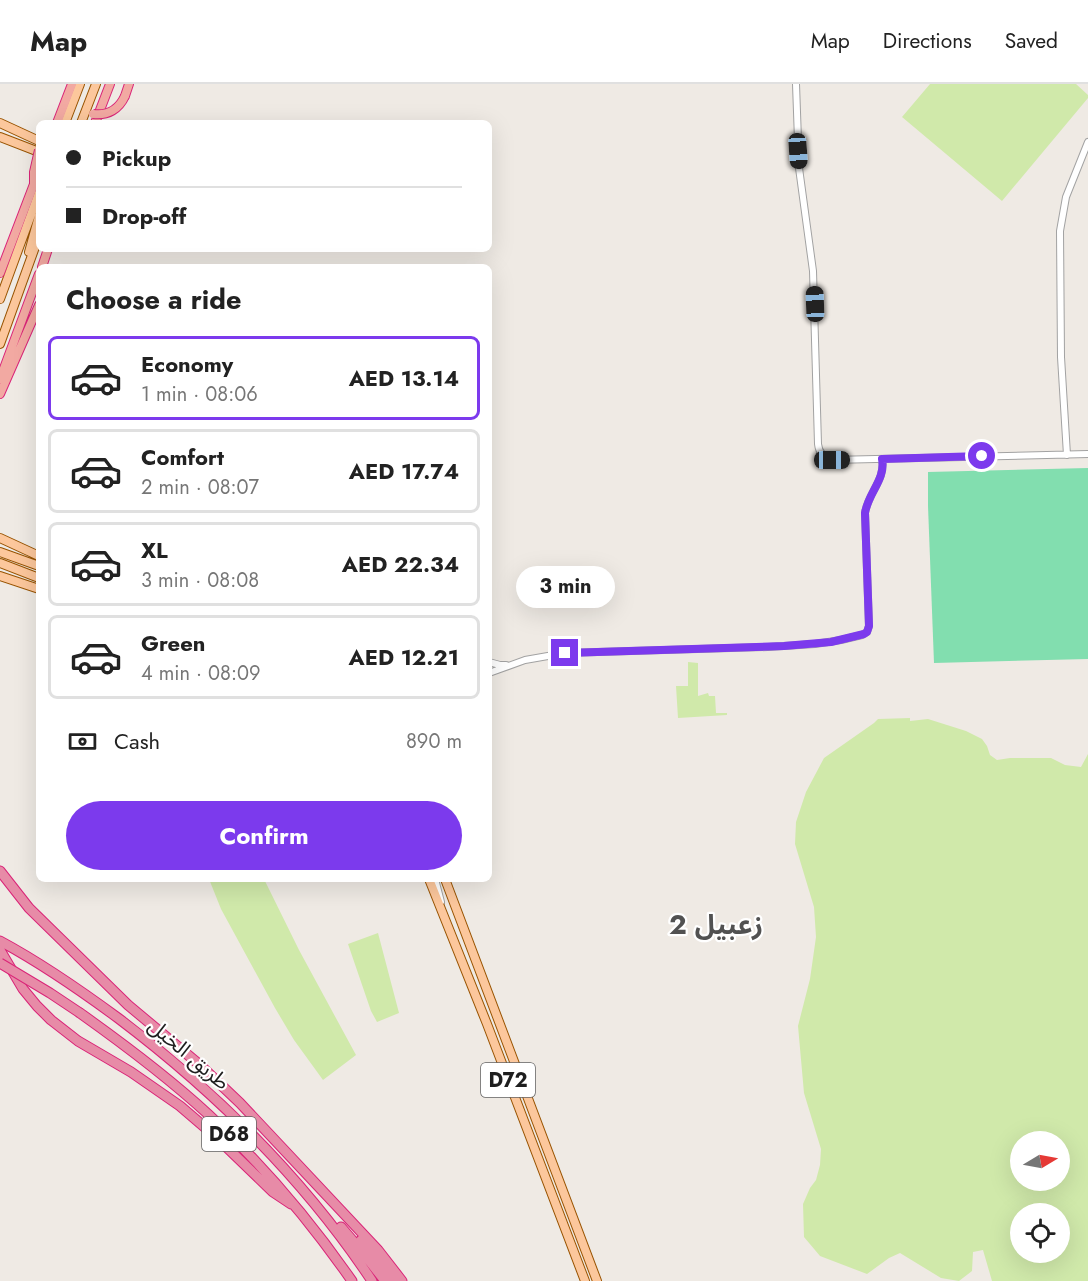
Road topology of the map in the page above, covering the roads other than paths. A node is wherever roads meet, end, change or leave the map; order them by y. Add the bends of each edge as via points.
1 (72, 84) edge
2 (80, 84) edge
3 (85, 84) edge
4 (96, 84) edge
5 (110, 84) edge
6 (129, 84) edge
7 (796, 84) edge
8 (94, 119) edge
9 (58, 120) edge
10 (68, 120) edge
11 (68, 120) edge
12 (83, 120) edge
13 (0, 123) edge
14 (0, 136) edge
15 (36, 138) edge
16 (1088, 142) edge
17 (29, 148) junction
18 (36, 150) edge
19 (36, 154) edge
20 (36, 164) edge
21 (36, 179) edge
22 (34, 184) junction
23 (36, 201) edge
24 (36, 225) edge
25 (36, 244) edge
26 (27, 268) junction
27 (0, 273) edge
28 (36, 282) edge
29 (0, 299) edge
30 (36, 312) edge
31 (0, 342) edge
32 (0, 379) edge
33 (0, 393) edge
34 (1088, 454) edge
35 (1067, 455) junction
36 (882, 459) junction
37 (0, 538) edge
38 (0, 552) edge
39 (36, 555) edge
40 (0, 563) edge
41 (36, 565) edge
42 (0, 576) edge
43 (36, 577) edge
44 (36, 588) edge
45 (492, 664) edge
46 (510, 665) junction
47 (492, 672) edge
48 (0, 871) edge
49 (430, 882) edge
50 (436, 882) edge
51 (446, 882) edge
52 (441, 909) junction
53 (0, 941) edge
54 (0, 950) edge
55 (0, 963) edge
56 (311, 1199) junction
57 (291, 1204) junction
58 (336, 1206) junction
59 (352, 1281) edge
60 (372, 1281) edge
61 (385, 1281) edge
62 (392, 1281) edge
63 (402, 1281) edge
64 (585, 1281) edge
65 (597, 1281) edge

1 - 9 highway
2 - 10 main road
3 - 11 main road
4 - 12 main road
5 - 8 highway
6 - 8 highway, bridge via 117,108
7 - 36 street via 799,168 813,271 818,448 830,459
13 - 15 main road
14 - 17 main road
16 - 35 street via 1066,197 1060,231
17 - 18 main road
17 - 19 main road
20 - 22 highway, bridge
21 - 22 highway, bridge
22 - 27 highway
23 - 29 main road
24 - 26 main road
25 - 26 main road
26 - 31 main road
28 - 32 highway
30 - 33 highway
34 - 35 street
35 - 36 street
36 - 46 street via 882,473 865,513 869,626 864,634 792,646 565,653
37 - 39 main road
38 - 41 main road
40 - 43 main road
42 - 44 main road
45 - 46 street
46 - 47 street
48 - 58 highway via 37,917 128,1005 225,1088
49 - 52 main road, D72
50 - 52 street
51 - 65 main road, D72
52 - 64 main road, D72
53 - 56 highway, طريق الخيل / D68 via 89,997 141,1036 201,1086
54 - 57 highway via 30,998 58,1026 171,1099
55 - 57 highway, طريق الخيل / D68, bridge via 80,1013 147,1062 253,1158
56 - 60 highway, طريق الخيل / D68
56 - 61 highway via 350,1237
57 - 59 highway, طريق الخيل / D68
58 - 62 highway
58 - 63 highway

